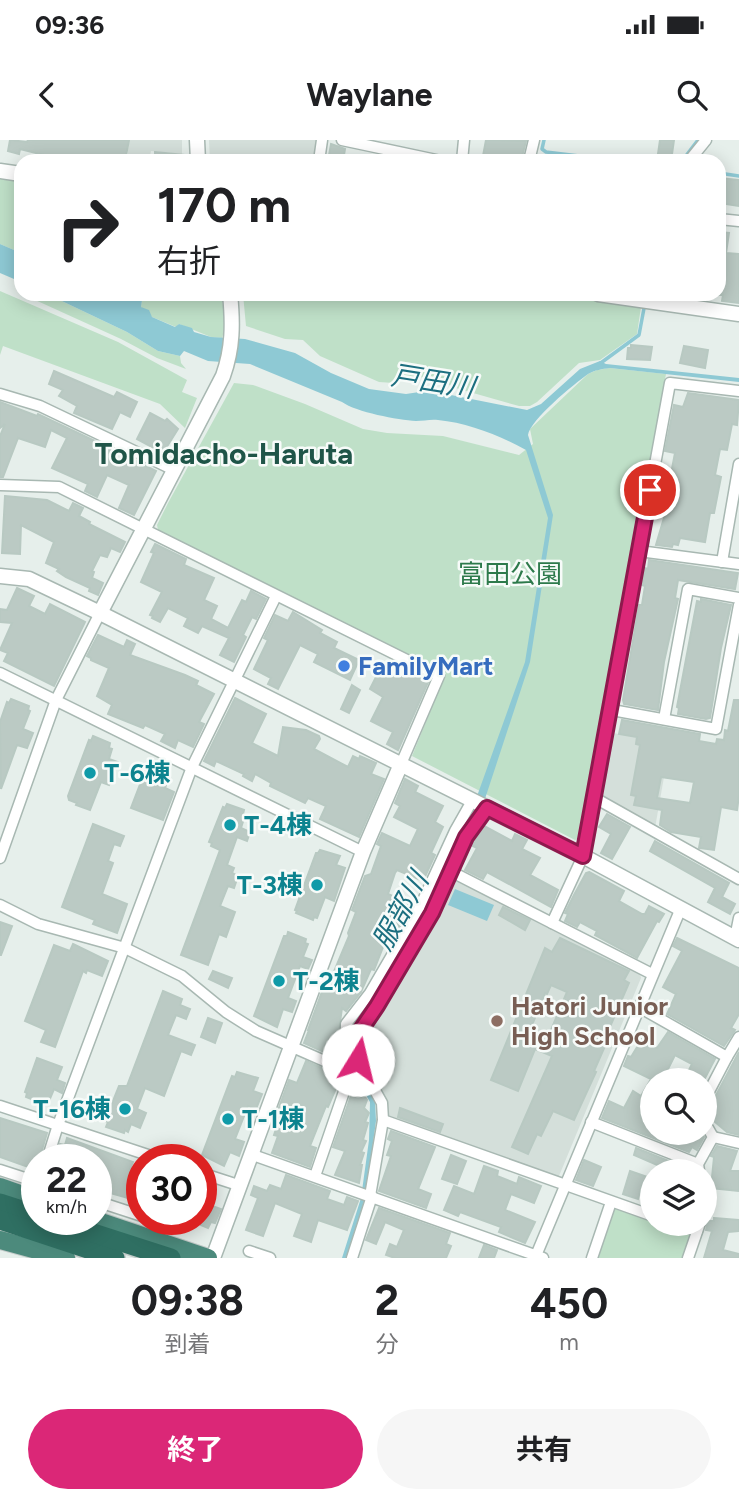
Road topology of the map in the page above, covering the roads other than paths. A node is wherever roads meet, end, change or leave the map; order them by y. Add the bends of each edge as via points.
1 (342, 140) edge
2 (706, 140) edge
3 (386, 144) edge
4 (418, 154) edge
5 (695, 154) edge
6 (231, 301) edge
7 (670, 301) edge
8 (739, 314) edge
9 (739, 391) edge
10 (0, 394) edge
11 (739, 464) edge
12 (174, 470) junction
13 (0, 485) edge
14 (144, 529) junction
15 (639, 551) junction
16 (722, 562) junction
17 (739, 564) edge
18 (0, 576) edge
19 (276, 596) junction
20 (739, 598) edge
21 (739, 605) edge
22 (100, 613) junction
23 (0, 673) edge
24 (234, 681) junction
25 (56, 700) junction
26 (612, 710) junction
27 (664, 719) junction
28 (401, 764) junction
29 (191, 767) junction
30 (595, 798) junction
31 (481, 805) junction
32 (363, 852) junction
33 (583, 856) junction
34 (0, 858) edge
35 (452, 872) junction
36 (739, 879) edge
37 (0, 905) edge
38 (681, 908) junction
39 (739, 918) edge
40 (552, 923) junction
41 (737, 939) edge
42 (125, 948) junction
43 (653, 974) junction
44 (639, 1007) junction
45 (739, 1037) edge
46 (291, 1047) junction
47 (727, 1057) junction
48 (350, 1064) junction
49 (717, 1076) edge
50 (0, 1106) edge
51 (383, 1120) junction
52 (591, 1122) junction
53 (58, 1125) junction
54 (717, 1138) edge
55 (739, 1143) edge
56 (52, 1144) edge
57 (126, 1148) edge
58 (250, 1154) junction
59 (680, 1159) edge
60 (0, 1170) edge
61 (21, 1176) edge
62 (315, 1176) junction
63 (217, 1178) edge
64 (238, 1185) junction
65 (565, 1186) junction
66 (0, 1187) edge
67 (21, 1194) edge
68 (371, 1196) junction
69 (611, 1202) junction
70 (0, 1203) edge
71 (21, 1209) edge
72 (640, 1212) edge
73 (112, 1217) edge
74 (0, 1220) edge
75 (100, 1235) edge
76 (696, 1236) edge
77 (0, 1240) edge
78 (249, 1251) dead end
79 (538, 1257) edge
80 (66, 1258) edge
81 (115, 1258) edge
82 (171, 1258) edge
83 (211, 1258) edge
84 (270, 1258) edge
85 (352, 1258) edge
86 (592, 1258) edge
87 (688, 1258) edge

1 - 3 street
2 - 5 street
3 - 4 street
6 - 12 street via 229,360
7 - 8 street
9 - 15 street via 670,383
10 - 12 street via 40,406
11 - 16 street
12 - 14 street
13 - 14 street via 59,487
14 - 19 street
14 - 22 street
15 - 16 street
15 - 26 street
16 - 17 street
18 - 22 street via 29,579
19 - 24 street
19 - 28 street via 439,676
20 - 27 street via 688,589
21 - 27 street via 716,729
22 - 24 street
22 - 25 street
23 - 25 street
24 - 28 street
24 - 29 street
25 - 29 street
25 - 34 street
26 - 27 street
26 - 30 street
28 - 31 street
28 - 32 street
29 - 32 street
29 - 42 street
30 - 33 street
30 - 36 street
31 - 33 street
31 - 35 street
31 - 48 street via 455,831 419,909 370,993 346,1024
32 - 46 street
33 - 38 street
33 - 40 street
35 - 40 street
35 - 48 street via 360,1031
37 - 42 street via 38,924
38 - 41 street
38 - 43 street
39 - 41 street
40 - 43 street
42 - 46 street via 182,976 226,1012
42 - 53 street
43 - 44 street
44 - 47 street
44 - 52 street
45 - 47 street
46 - 48 street
46 - 58 street
47 - 49 street
48 - 51 street via 382,1103
48 - 62 street
50 - 53 street
51 - 65 street
51 - 68 street
52 - 59 street
52 - 65 street
53 - 56 street
53 - 57 street
54 - 55 street
58 - 62 street
58 - 64 street
60 - 61 street
62 - 68 street
63 - 64 street
64 - 83 street
65 - 69 street
65 - 79 street
66 - 67 highway
68 - 79 street
68 - 85 street
69 - 72 street
69 - 86 street
70 - 71 highway
73 - 83 highway
74 - 81 highway
75 - 82 highway
76 - 87 street
77 - 80 highway
78 - 84 street

